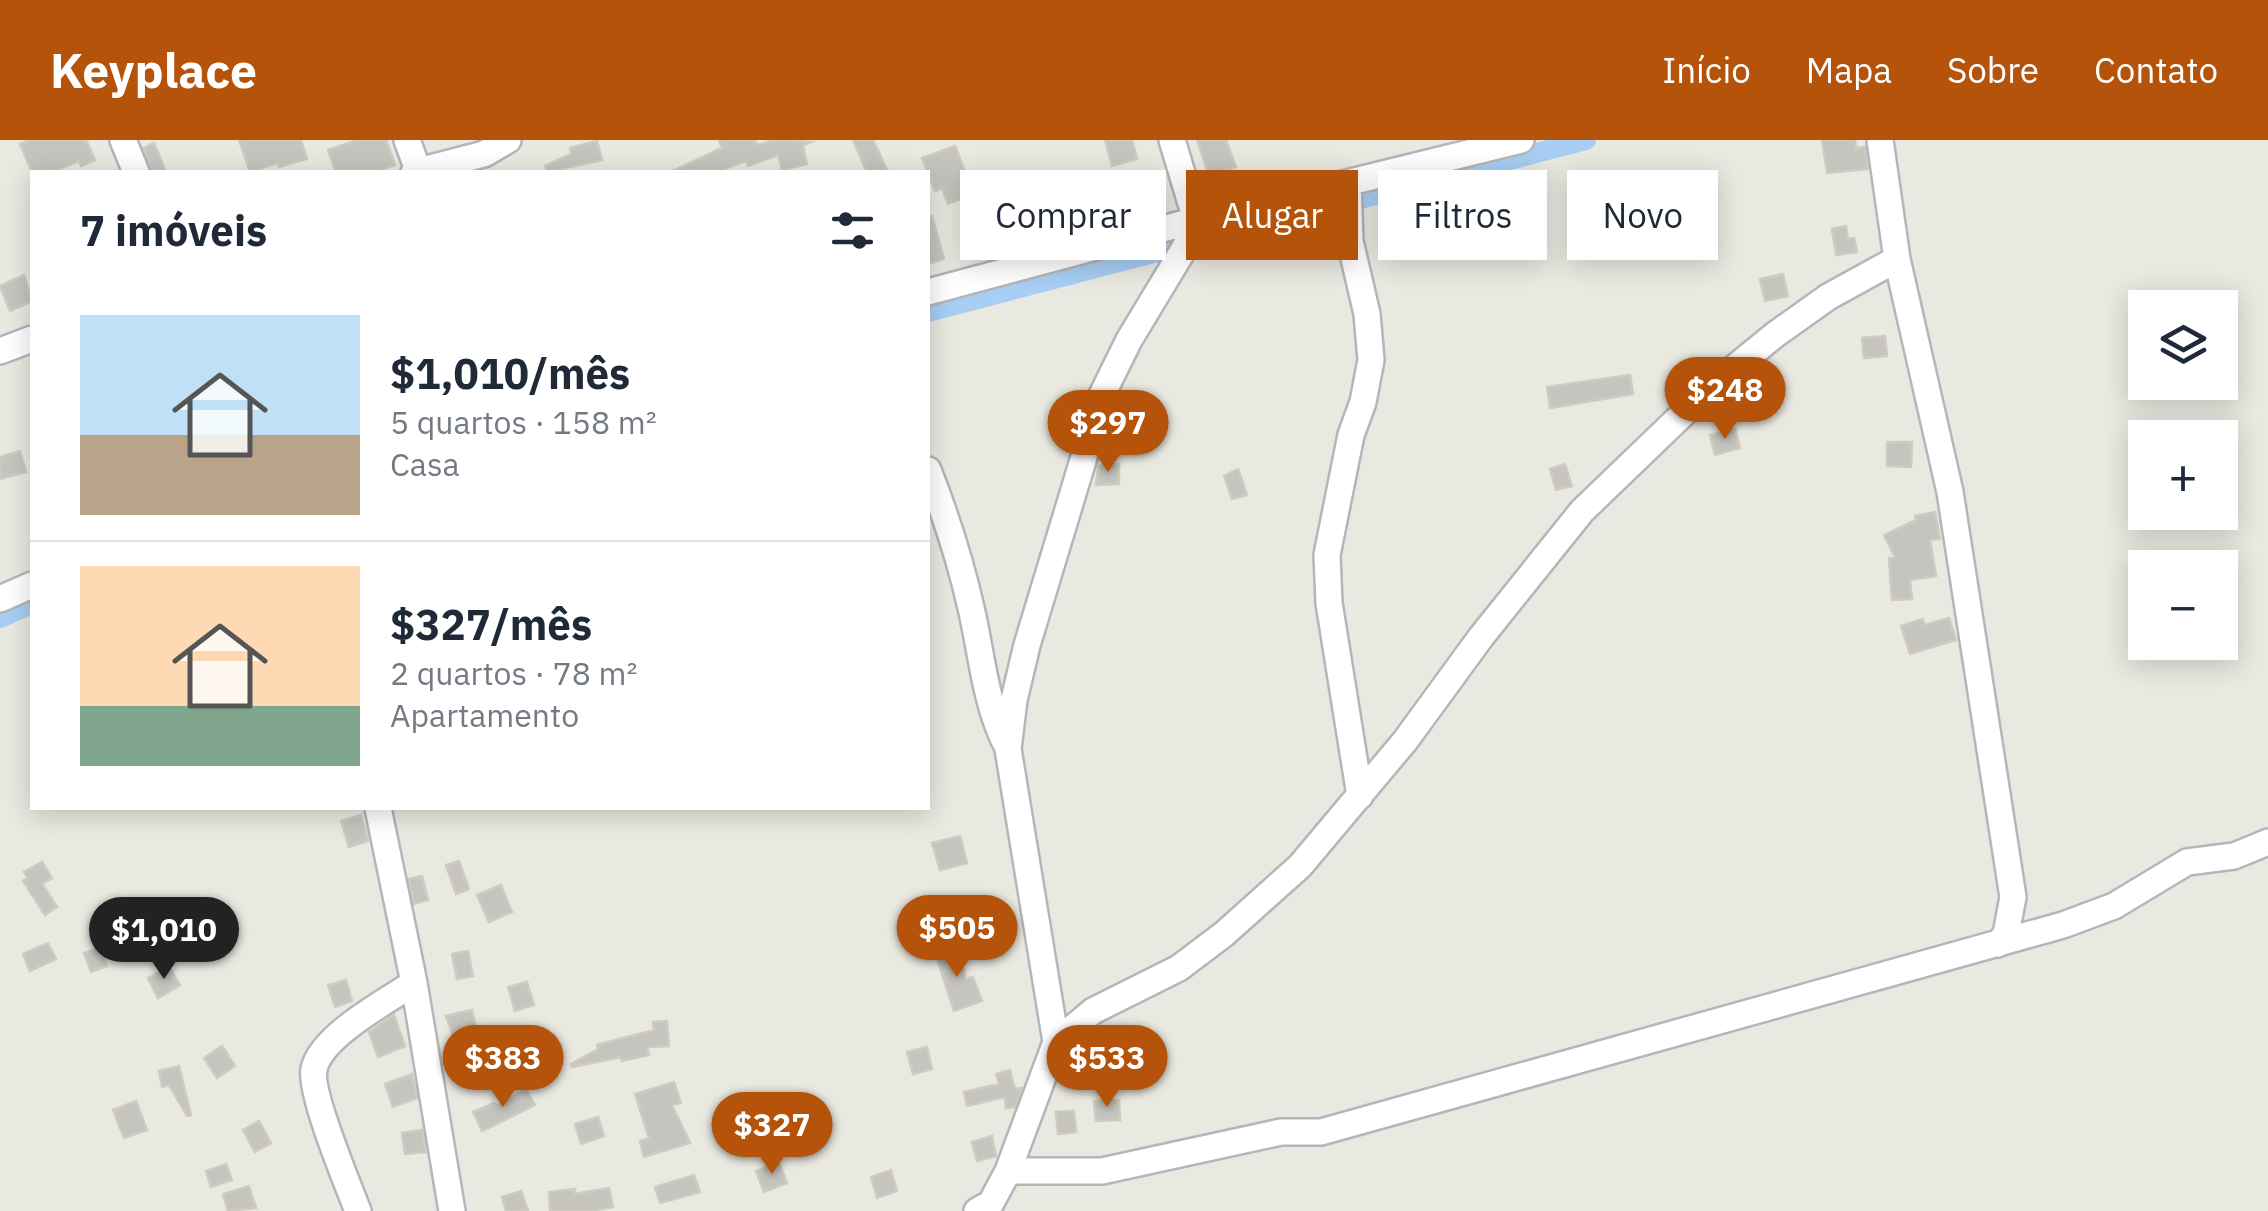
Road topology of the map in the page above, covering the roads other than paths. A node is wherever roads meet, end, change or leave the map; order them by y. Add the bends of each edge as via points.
1 (124, 140) edge
2 (408, 140) edge
3 (508, 140) edge
4 (1172, 140) edge
5 (1520, 140) edge
6 (1880, 140) edge
7 (135, 170) edge
8 (416, 170) edge
9 (424, 170) edge
10 (1358, 180) edge
11 (1186, 181) edge
12 (1186, 223) edge
13 (1186, 242) edge
14 (1898, 259) junction
15 (1355, 260) edge
16 (930, 291) edge
17 (30, 340) edge
18 (0, 351) edge
19 (930, 476) edge
20 (30, 586) edge
21 (0, 600) edge
22 (1008, 749) junction
23 (1360, 796) junction
24 (378, 810) edge
25 (2268, 842) edge
26 (1998, 944) junction
27 (414, 982) junction
28 (1056, 1042) junction
29 (1008, 1171) junction
30 (358, 1211) edge
31 (452, 1211) edge
32 (977, 1211) edge

1 - 7 street
2 - 8 street
3 - 9 street via 484,154
4 - 11 street
5 - 10 street
6 - 14 street
12 - 16 street
13 - 22 street via 1095,409 1026,645
14 - 23 street via 1776,334 1605,487
14 - 26 street via 1950,492 2013,897
15 - 23 street via 1371,360 1327,555
17 - 18 street
19 - 22 street via 996,726
20 - 21 street
22 - 28 street
23 - 28 street via 1300,866 1224,934 1178,968 1094,1011
24 - 27 street
25 - 26 street via 2234,856 2187,862 2114,906
26 - 29 street via 1321,1132 1282,1132 1102,1171
27 - 30 street via 344,1030 314,1068 315,1091
27 - 31 street
28 - 29 street
29 - 32 street via 991,1203

